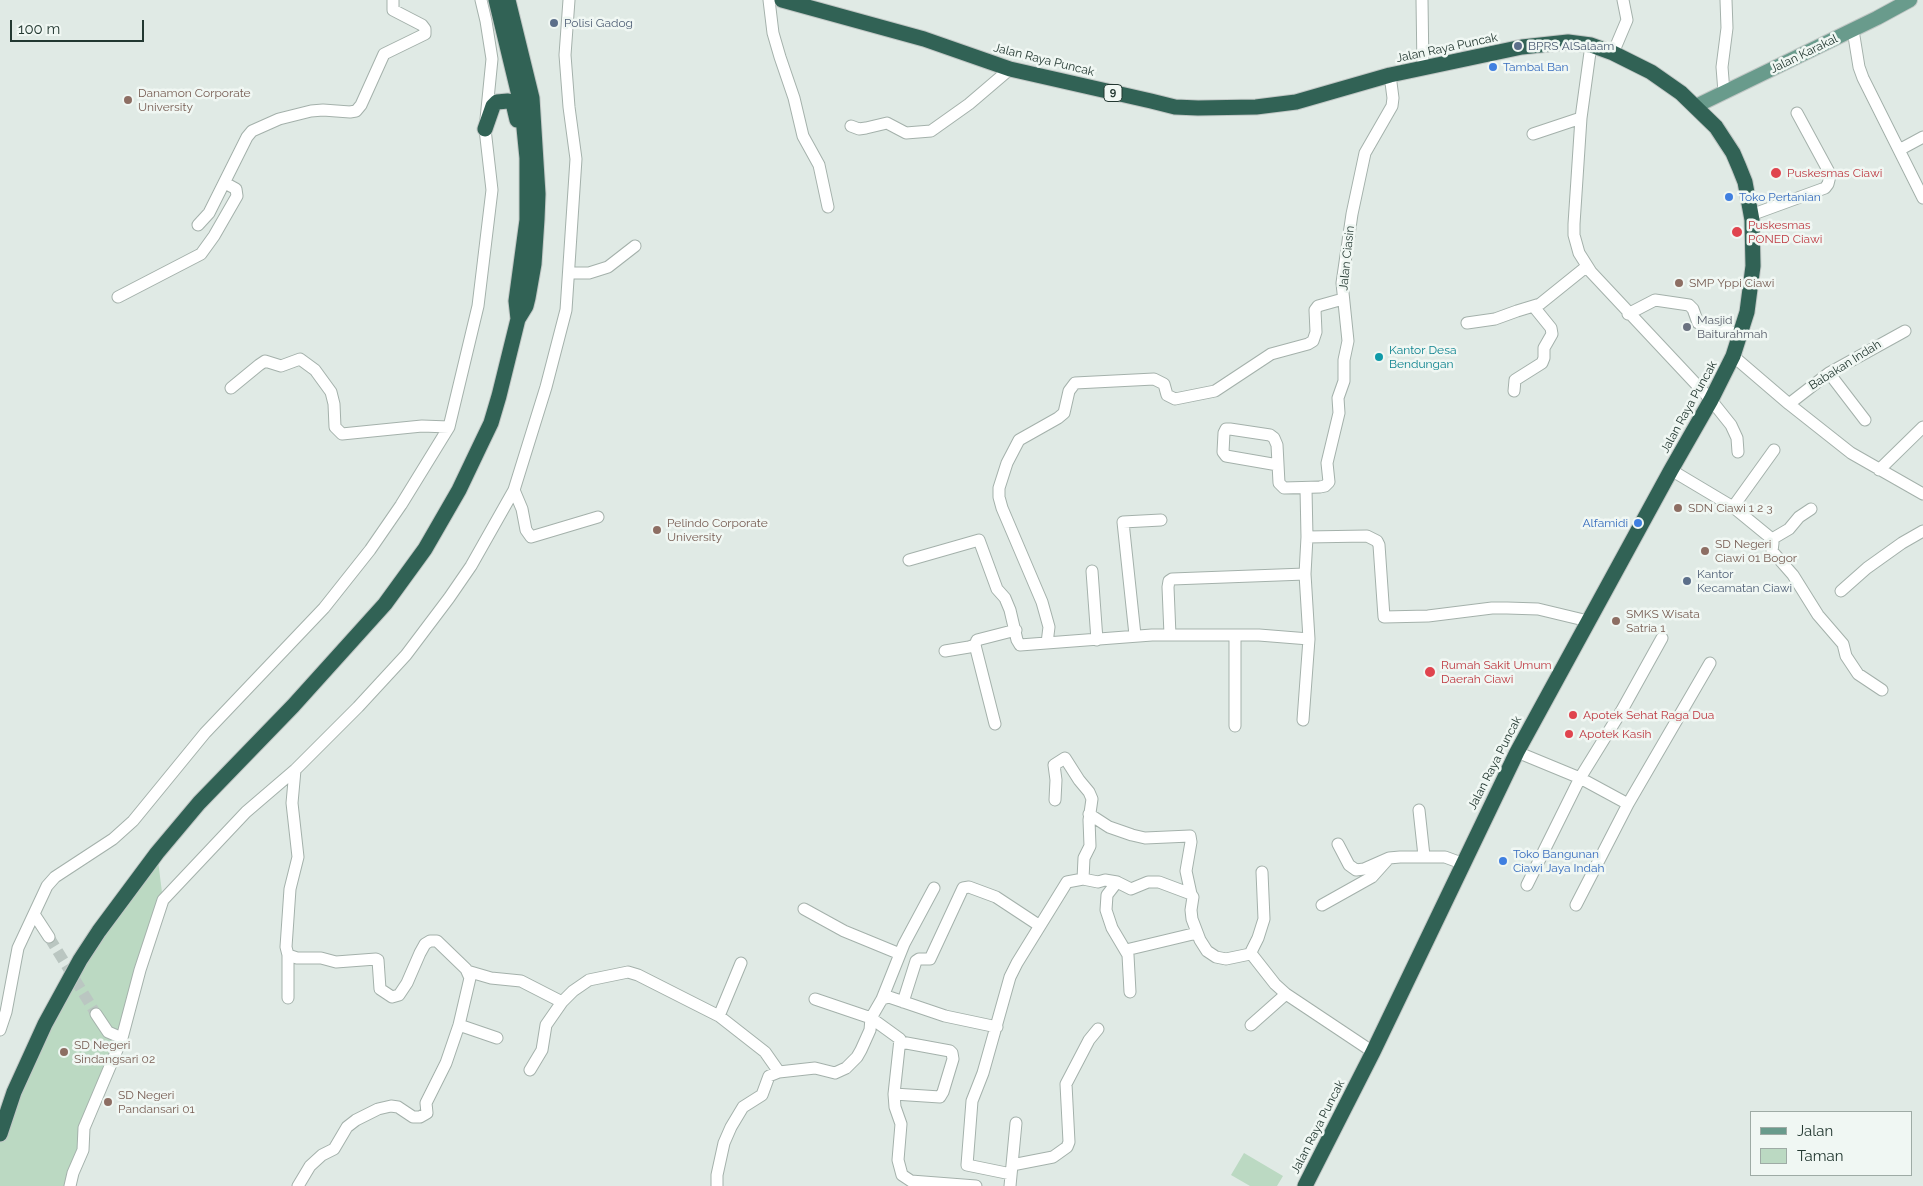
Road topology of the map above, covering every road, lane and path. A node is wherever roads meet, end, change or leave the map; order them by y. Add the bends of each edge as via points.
1 (393, 0) edge
2 (481, 0) edge
3 (496, 0) edge
4 (508, 0) edge
5 (522, 0) edge
6 (569, 0) edge
7 (769, 0) edge
8 (782, 0) edge
9 (1422, 0) edge
10 (1623, 0) edge
11 (1726, 0) edge
12 (1910, 0) edge
13 (515, 22) junction
14 (1853, 30) junction
15 (1591, 44) junction
16 (1614, 53) junction
17 (1010, 69) junction
18 (1423, 69) junction
19 (1390, 75) junction
20 (1724, 92) junction
21 (1696, 106) junction
22 (1797, 113) dead end
23 (1581, 118) junction
24 (850, 126) dead end
25 (485, 130) junction
26 (1533, 134) dead end
27 (1923, 137) edge
28 (525, 140) junction
29 (1898, 150) junction
30 (225, 183) junction
31 (1923, 198) edge
32 (828, 207) dead end
33 (1751, 215) junction
34 (198, 225) dead end
35 (635, 246) dead end
36 (1586, 267) junction
37 (569, 273) junction
38 (118, 297) dead end
39 (1343, 299) junction
40 (1534, 307) junction
41 (1628, 314) junction
42 (518, 319) junction
43 (1467, 322) dead end
44 (1904, 331) dead end
45 (1741, 334) junction
46 (1733, 356) junction
47 (1829, 373) junction
48 (231, 388) dead end
49 (1514, 391) dead end
50 (1711, 400) junction
51 (1789, 404) junction
52 (1865, 420) dead end
53 (449, 427) junction
54 (1923, 427) edge
55 (1774, 450) dead end
56 (1738, 452) dead end
57 (1278, 465) junction
58 (1671, 470) junction
59 (1879, 470) junction
60 (1306, 488) junction
61 (514, 490) junction
62 (1923, 494) edge
63 (1733, 507) junction
64 (1811, 509) dead end
65 (598, 517) dead end
66 (1161, 520) dead end
67 (1923, 530) edge
68 (1307, 537) junction
69 (1772, 540) junction
70 (909, 560) dead end
71 (1092, 571) dead end
72 (1305, 574) junction
73 (1841, 591) dead end
74 (1588, 621) junction
75 (1016, 630) junction
76 (1135, 635) junction
77 (1170, 635) junction
78 (1235, 635) junction
79 (1662, 638) dead end
80 (1309, 639) junction
81 (1097, 640) junction
82 (1047, 643) junction
83 (975, 645) junction
84 (945, 651) dead end
85 (1710, 663) dead end
86 (1882, 690) dead end
87 (1303, 720) dead end
88 (994, 724) dead end
89 (1235, 726) dead end
90 (1517, 752) junction
91 (294, 770) junction
92 (1580, 778) junction
93 (1055, 800) dead end
94 (1628, 804) junction
95 (1419, 810) dead end
96 (1089, 814) junction
97 (1338, 844) dead end
98 (1424, 856) junction
99 (1390, 858) junction
100 (1464, 864) junction
101 (1262, 872) dead end
102 (1083, 880) junction
103 (1117, 882) junction
104 (1527, 885) dead end
105 (934, 888) dead end
106 (1191, 894) junction
107 (1322, 905) dead end
108 (1576, 905) dead end
109 (804, 909) dead end
110 (34, 914) junction
111 (1040, 926) junction
112 (1197, 933) junction
113 (49, 936) tunnel mouth
114 (1126, 950) junction
115 (900, 954) junction
116 (1250, 954) junction
117 (288, 955) junction
118 (741, 963) dead end
119 (467, 972) junction
120 (1130, 992) dead end
121 (1286, 994) junction
122 (288, 998) dead end
123 (815, 999) dead end
124 (882, 999) junction
125 (562, 1002) junction
126 (903, 1002) junction
127 (96, 1014) tunnel mouth
128 (719, 1016) junction
129 (871, 1018) junction
130 (459, 1025) junction
131 (1251, 1025) dead end
132 (997, 1027) junction
133 (1098, 1029) dead end
134 (0, 1030) edge
135 (122, 1038) junction
136 (496, 1038) dead end
137 (901, 1042) junction
138 (1374, 1052) junction
139 (530, 1070) dead end
140 (779, 1072) junction
141 (894, 1094) junction
142 (1016, 1123) dead end
143 (0, 1134) edge
144 (966, 1171) dead end
145 (1011, 1175) edge
146 (970, 1185) edge
147 (70, 1186) edge
148 (298, 1186) edge
149 (717, 1186) edge
150 (1305, 1186) edge

1 - 30 street via 393,10 422,25 425,32 384,54 360,107 353,112 323,110 301,113 257,128 247,137
2 - 25 street via 492,59
3 - 28 highway via 522,108
4 - 13 highway
5 - 13 highway
6 - 37 street via 566,55 576,159
7 - 32 street via 778,51 803,136 819,164
8 - 17 highway, Jalan Raya Puncak / 9 via 924,39
9 - 18 street
10 - 16 street via 1627,20
11 - 20 street via 1727,28 1722,67
12 - 14 main road, Jalan Karakal
13 - 42 highway via 532,98 538,194 531,284 526,306
14 - 20 main road, Jalan Karakal
14 - 29 street via 1861,73
15 - 16 highway, Jalan Raya Puncak / 9
15 - 18 highway, Jalan Raya Puncak / 9 via 1544,44
15 - 23 street
16 - 21 highway, Jalan Raya Puncak / 9 via 1651,72
17 - 19 highway, Jalan Raya Puncak / 9 via 1151,102 1198,108 1256,107 1296,102
17 - 24 street via 931,131 906,133 886,123 866,128
18 - 19 highway, Jalan Raya Puncak / 9
19 - 39 street, Jalan Ciasin via 1392,106 1367,147 1363,160 1343,278
20 - 21 main road, Jalan Karakal
21 - 33 highway, Jalan Raya Puncak / 9 via 1716,127 1733,153 1745,182
22 - 33 street via 1829,172 1828,184
23 - 26 street
23 - 36 street via 1574,235
25 - 28 highway via 493,106 497,102 508,101 515,106 518,126
25 - 53 street via 492,183 486,254 478,306
27 - 29 street
28 - 42 highway via 527,220 516,301
29 - 31 street
30 - 34 street via 210,213
30 - 38 street via 236,189 237,196 201,254
33 - 45 highway, Jalan Raya Puncak / 9 via 1754,266
35 - 37 street via 608,267 589,273
36 - 40 street
36 - 41 street
37 - 61 street via 566,310
39 - 60 street, Jalan Ciasin via 1348,341 1344,381 1338,398 1339,413 1327,463 1329,482 1325,486
39 - 82 street via 1318,306 1313,341 1271,354 1215,391 1175,398 1167,395 1164,384 1154,379 1075,383 1069,391 1064,413 1019,440 1007,463 999,498 1042,602 1049,628
40 - 43 street via 1489,321
40 - 49 street via 1552,334 1544,348 1542,363 1515,380
41 - 45 street via 1655,300 1689,305 1698,323
41 - 50 street
42 - 143 highway via 491,422 459,490 425,549 385,604 199,803 99,931 46,1024 14,1092
44 - 47 street, Babakan Indah
45 - 46 highway, Jalan Raya Puncak / 9
46 - 50 highway, Jalan Raya Puncak / 9
46 - 51 street
47 - 51 street, Babakan Indah
47 - 52 street
48 - 53 street via 262,362 282,366 300,359 315,370 330,392 335,427 342,434 422,426
50 - 56 street via 1735,431
50 - 58 highway, Jalan Raya Puncak / 9
51 - 59 street via 1851,453
53 - 110 street via 394,515 340,589 205,733 133,821 55,877 44,891
54 - 59 street
55 - 63 street
57 - 57 street via 1272,436 1230,429 1225,431 1223,452 1226,456
57 - 60 street via 1282,486
58 - 63 street
58 - 74 highway, Jalan Raya Puncak / 9
59 - 62 street
60 - 68 street
61 - 65 street via 531,537
61 - 91 street via 471,566 406,655
63 - 69 street
64 - 69 street
66 - 76 street via 1123,522
67 - 73 street via 1867,568
68 - 72 street
68 - 74 street via 1367,536 1375,539 1384,617 1507,608 1538,609
69 - 86 street via 1772,551 1793,575 1818,615 1844,644 1846,656 1858,674
70 - 75 street via 979,540
71 - 81 street
72 - 77 street via 1172,579 1168,587
72 - 80 street
74 - 90 highway, Jalan Raya Puncak / 9
75 - 82 street via 1016,640 1020,645
75 - 83 street via 977,640
76 - 77 street
76 - 81 street
77 - 78 street
78 - 80 street
78 - 89 street
79 - 92 street
80 - 87 street
81 - 82 street
83 - 84 street
83 - 88 street
85 - 94 street
90 - 92 street
90 - 100 highway, Jalan Raya Puncak / 9
91 - 117 street via 292,803 298,857 290,889
91 - 135 street via 246,812 164,900 140,970
92 - 94 street
92 - 104 street
93 - 96 street via 1054,765 1065,758 1091,795
94 - 108 street
95 - 98 street
96 - 102 street via 1090,846 1084,858
96 - 106 street via 1109,827 1145,838 1190,836 1186,871
97 - 99 street via 1349,865 1356,870
98 - 99 street
98 - 100 street via 1446,857
99 - 107 street via 1372,877
100 - 138 highway, Jalan Raya Puncak / 9
101 - 116 street via 1264,919
102 - 103 street
102 - 111 street via 1068,882
103 - 106 street via 1132,889 1144,882 1159,882
103 - 114 street via 1107,895 1106,910 1112,928
105 - 115 street
106 - 112 street via 1191,914
109 - 115 street via 844,931
110 - 113 street
110 - 134 street via 18,948
111 - 126 street via 996,897 964,888 930,958 916,961
111 - 132 street via 1010,977
112 - 114 street
112 - 116 street via 1207,951 1216,957
114 - 120 street
115 - 124 street
116 - 121 street
117 - 119 street via 336,962 376,959 380,989 392,997 399,995 425,944 430,941 437,941
117 - 122 street
118 - 128 street
119 - 125 street via 522,981
119 - 130 street via 469,983
121 - 131 street
121 - 138 street
123 - 129 street
124 - 126 street via 889,997
124 - 129 street
125 - 128 street via 589,980 628,972
125 - 139 street via 546,1025 542,1050
126 - 132 street via 945,1016
127 - 135 street via 108,1032
128 - 140 street via 765,1052
129 - 137 street
129 - 140 street via 870,1030 861,1050 841,1071 835,1073 815,1068
130 - 136 street
130 - 148 street via 446,1063 426,1103 427,1113 413,1117 391,1106 360,1118 347,1127 334,1149 314,1161
132 - 145 street via 972,1101 967,1165
133 - 145 street via 1088,1040 1066,1084 1067,1147 1053,1157
135 - 147 street via 84,1128 83,1150
137 - 141 street
137 - 141 street via 950,1051 953,1059 940,1097
138 - 150 highway, Jalan Raya Puncak / 9
140 - 149 street via 769,1076 762,1095 743,1107 731,1127 716,1174
141 - 146 street via 901,1124 898,1160 902,1175 911,1181
142 - 145 street
144 - 146 street

